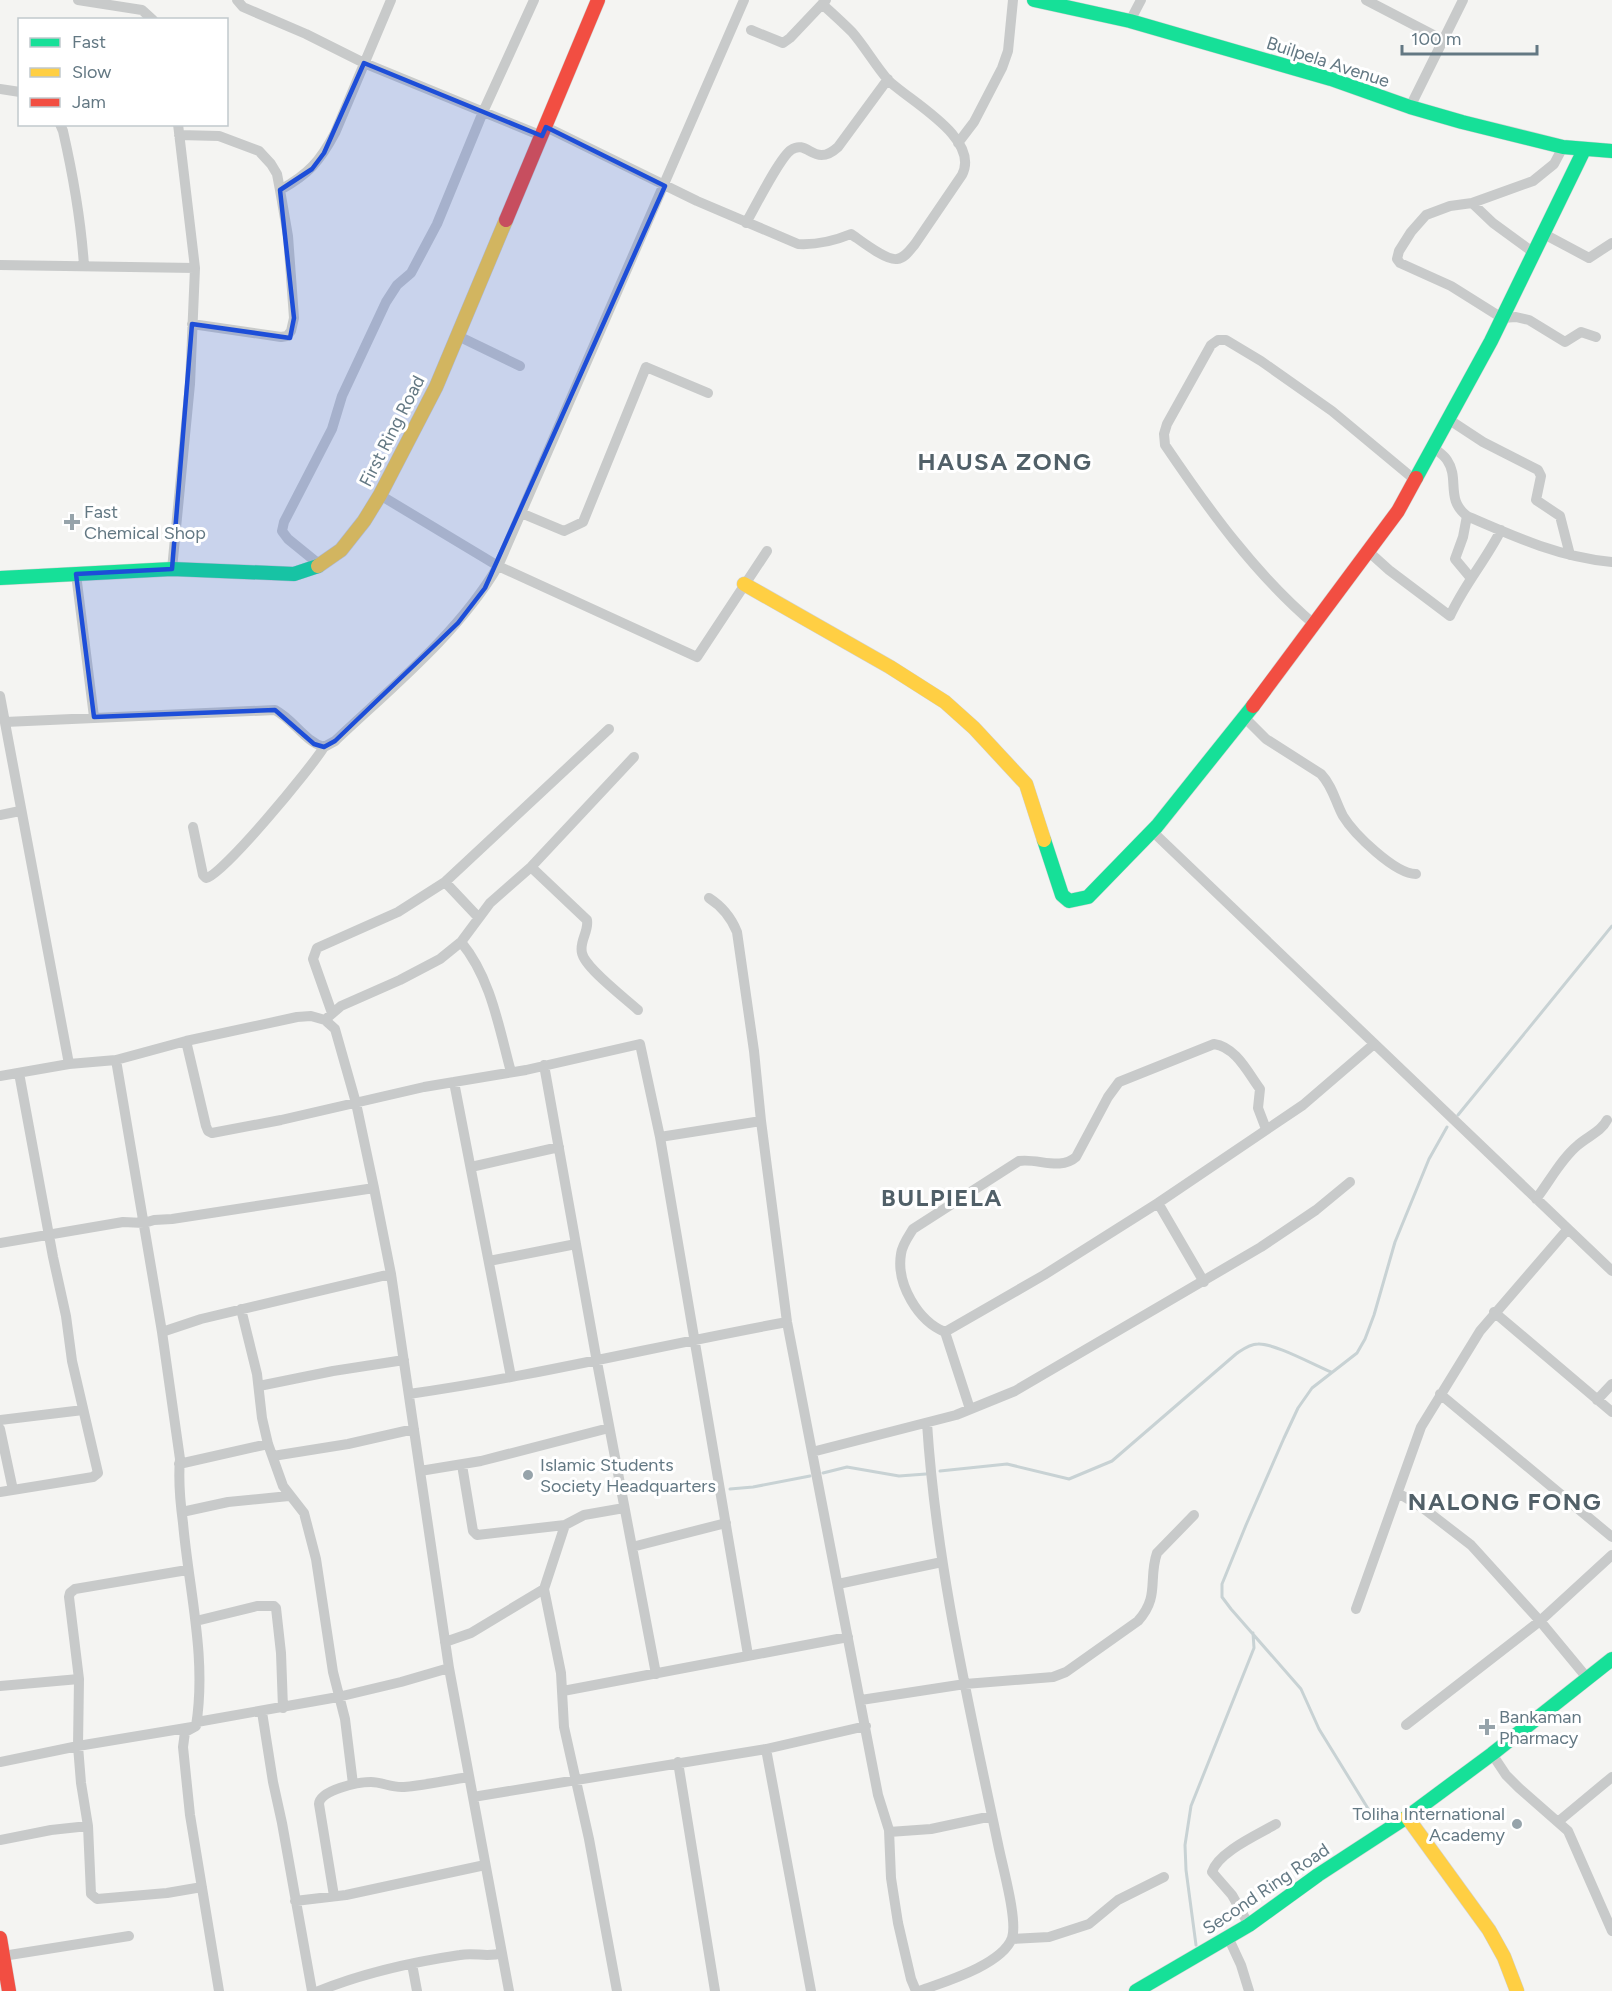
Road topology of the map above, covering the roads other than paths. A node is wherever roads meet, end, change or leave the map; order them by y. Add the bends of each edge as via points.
1 (78, 0) edge
2 (237, 0) edge
3 (391, 0) edge
4 (534, 0) edge
5 (598, 0) edge
6 (744, 0) edge
7 (1013, 0) edge
8 (1034, 0) edge
9 (1141, 0) edge
10 (1366, 0) edge
11 (1461, 0) edge
12 (824, 2) edge
13 (151, 18) edge
14 (1130, 21) junction
15 (751, 30) dead end
16 (1443, 40) junction
17 (364, 63) junction
18 (888, 79) junction
19 (0, 89) edge
20 (18, 92) edge
21 (1410, 107) junction
22 (483, 112) junction
23 (61, 126) edge
24 (179, 130) edge
25 (544, 131) junction
26 (958, 143) junction
27 (1563, 147) junction
28 (1584, 150) junction
29 (1612, 151) edge
30 (664, 186) junction
31 (280, 190) junction
32 (1472, 203) junction
33 (746, 223) junction
34 (1544, 234) junction
35 (1612, 243) edge
36 (1534, 253) junction
37 (0, 265) edge
38 (84, 266) junction
39 (195, 268) junction
40 (1502, 318) junction
41 (192, 324) junction
42 (458, 336) junction
43 (1596, 337) dead end
44 (520, 366) dead end
45 (708, 393) dead end
46 (1448, 419) junction
47 (1433, 447) junction
48 (1414, 480) junction
49 (380, 495) junction
50 (521, 513) junction
51 (1467, 516) junction
52 (1501, 530) junction
53 (767, 550) dead end
54 (1369, 552) junction
55 (1570, 555) junction
56 (1612, 562) edge
57 (320, 565) junction
58 (498, 566) junction
59 (172, 569) junction
60 (76, 574) junction
61 (0, 578) edge
62 (1470, 578) junction
63 (744, 584) junction
64 (1315, 625) junction
65 (0, 696) edge
66 (94, 717) junction
67 (1244, 717) junction
68 (5, 722) junction
69 (609, 729) dead end
70 (324, 747) junction
71 (634, 757) dead end
72 (20, 811) junction
73 (0, 815) edge
74 (193, 827) dead end
75 (1152, 831) junction
76 (531, 867) junction
77 (1416, 874) dead end
78 (445, 882) junction
79 (709, 898) dead end
80 (478, 917) junction
81 (461, 942) junction
82 (638, 1010) dead end
83 (329, 1016) junction
84 (186, 1041) junction
85 (1374, 1044) junction
86 (116, 1060) junction
87 (69, 1064) junction
88 (544, 1065) junction
89 (511, 1072) junction
90 (19, 1073) junction
91 (0, 1076) edge
92 (454, 1082) junction
93 (356, 1103) junction
94 (1607, 1120) dead end
95 (761, 1121) junction
96 (1266, 1129) junction
97 (660, 1137) junction
98 (559, 1147) junction
99 (471, 1167) junction
100 (1350, 1182) dead end
101 (374, 1188) junction
102 (1536, 1198) junction
103 (1158, 1203) junction
104 (144, 1223) junction
105 (1567, 1230) junction
106 (49, 1234) junction
107 (0, 1243) edge
108 (576, 1244) junction
109 (489, 1261) junction
110 (1612, 1271) edge
111 (391, 1274) junction
112 (1204, 1282) junction
113 (241, 1309) junction
114 (1494, 1312) junction
115 (787, 1322) junction
116 (162, 1332) junction
117 (945, 1332) junction
118 (695, 1339) junction
119 (404, 1360) junction
120 (597, 1362) junction
121 (511, 1377) junction
122 (1612, 1383) edge
123 (259, 1386) junction
124 (409, 1394) junction
125 (1440, 1394) junction
126 (1597, 1400) junction
127 (970, 1409) junction
128 (83, 1410) junction
129 (1612, 1412) edge
130 (0, 1420) edge
131 (927, 1423) junction
132 (609, 1428) junction
133 (0, 1429) edge
134 (414, 1429) junction
135 (268, 1444) junction
136 (812, 1452) junction
137 (273, 1456) junction
138 (179, 1464) junction
139 (462, 1464) junction
140 (420, 1471) junction
141 (13, 1490) junction
142 (0, 1492) edge
143 (1398, 1493) junction
144 (289, 1496) junction
145 (624, 1508) junction
146 (182, 1512) junction
147 (1194, 1515) dead end
148 (726, 1523) junction
149 (565, 1525) junction
150 (1612, 1537) edge
151 (632, 1547) junction
152 (1612, 1555) edge
153 (942, 1562) junction
154 (187, 1570) junction
155 (838, 1584) junction
156 (544, 1589) junction
157 (1356, 1609) dead end
158 (196, 1621) junction
159 (1540, 1621) junction
160 (848, 1637) junction
161 (446, 1642) junction
162 (748, 1655) junction
163 (1612, 1659) edge
164 (449, 1668) junction
165 (656, 1674) junction
166 (79, 1679) junction
167 (1588, 1679) junction
168 (965, 1684) junction
169 (0, 1686) edge
170 (563, 1691) junction
171 (338, 1697) junction
172 (861, 1700) junction
173 (283, 1708) junction
174 (262, 1712) junction
175 (1406, 1725) dead end
176 (196, 1726) junction
177 (866, 1726) junction
178 (78, 1746) junction
179 (766, 1749) junction
180 (1492, 1754) junction
181 (0, 1762) edge
182 (678, 1762) junction
183 (469, 1777) junction
184 (1612, 1777) edge
185 (576, 1780) junction
186 (353, 1784) junction
187 (473, 1797) junction
188 (992, 1816) junction
189 (1407, 1817) junction
190 (1559, 1821) junction
191 (1276, 1824) dead end
192 (88, 1826) junction
193 (889, 1832) junction
194 (0, 1840) edge
195 (485, 1865) junction
196 (1164, 1877) dead end
197 (202, 1887) junction
198 (334, 1896) junction
199 (296, 1901) junction
200 (1249, 1925) junction
201 (1612, 1931) edge
202 (129, 1936) dead end
203 (1228, 1937) junction
204 (0, 1938) edge
205 (1012, 1939) junction
206 (502, 1953) junction
207 (3, 1956) junction
208 (412, 1964) junction
209 (9, 1991) edge
210 (219, 1991) edge
211 (312, 1991) edge
212 (319, 1991) edge
213 (417, 1991) edge
214 (510, 1991) edge
215 (617, 1991) edge
216 (715, 1991) edge
217 (811, 1991) edge
218 (917, 1991) edge
219 (1136, 1991) edge
220 (1249, 1991) edge
221 (1517, 1991) edge

1 - 13 street via 142,10
2 - 17 street via 243,8
3 - 17 street
4 - 22 street
5 - 25 main road, First Ring Road
6 - 30 street
7 - 26 street via 1005,60 974,122
8 - 14 main road, Builpela Avenue
9 - 14 street
10 - 16 street
11 - 16 street
12 - 15 street via 783,43
12 - 18 street
14 - 21 main road, Builpela Avenue via 1331,79
16 - 21 street
17 - 22 street
17 - 31 street via 324,153 306,174
18 - 26 street via 950,130
18 - 33 street via 829,155 819,156 802,147 792,149
19 - 20 street
21 - 27 main road, Builpela Avenue
22 - 25 street
22 - 57 street via 437,224 411,273 386,302 342,396 332,429 284,522 282,531 288,539
23 - 38 street via 72,171
24 - 31 street via 219,136 259,151 277,174
24 - 39 street
25 - 30 street
25 - 42 main road, First Ring Road
26 - 33 street via 966,160 962,175 915,244 899,259 890,259 851,234 823,243 798,244
27 - 28 main road, Builpela Avenue
27 - 32 street via 1554,164 1533,181
28 - 29 main road, Builpela Avenue
28 - 34 main road
30 - 33 street
30 - 50 street
31 - 41 street via 288,236 294,318 291,331 281,337
32 - 36 street
32 - 40 street via 1426,215 1405,241 1397,259 1475,299
34 - 35 street via 1589,258
34 - 36 main road
36 - 40 main road
37 - 38 street
38 - 39 street
39 - 41 street
40 - 43 street via 1516,316 1529,320 1565,342 1581,332
40 - 46 main road
41 - 59 street
42 - 44 street
42 - 49 main road, First Ring Road
45 - 50 street via 646,367 583,522 564,531
46 - 47 main road
46 - 55 street via 1538,470 1541,477 1536,500 1560,516
47 - 48 main road
47 - 51 street via 1448,460 1454,500
48 - 54 main road
48 - 64 street via 1332,411 1261,361 1226,340 1211,345 1167,424 1164,445 1237,544 1272,585
49 - 57 main road, First Ring Road via 353,536
49 - 58 street
50 - 58 street
51 - 52 street
51 - 62 street via 1455,559
52 - 55 street via 1539,547
52 - 62 street
53 - 63 street
54 - 62 street via 1449,616
54 - 64 main road
55 - 56 street
57 - 59 main road, First Ring Road via 294,574
58 - 63 street via 697,657
58 - 70 street via 458,623 335,741
59 - 60 main road, First Ring Road
60 - 61 main road, First Ring Road
60 - 66 street
63 - 75 main road via 900,673 945,702 974,728 1026,784 1062,895 1070,901 1088,897
64 - 67 main road
65 - 68 street
66 - 68 street
66 - 70 street via 275,710 314,744
67 - 75 main road
67 - 77 street via 1266,739 1329,782 1351,827 1378,853 1400,870
68 - 72 street
69 - 78 street
70 - 74 street via 235,856 212,877 202,875
71 - 76 street
72 - 73 street
72 - 87 street
75 - 85 street
76 - 80 street
76 - 82 street via 587,920 581,943 588,964
78 - 80 street
78 - 83 street via 398,912 317,948 313,959
79 - 95 street via 731,918 737,932
80 - 81 street
81 - 83 street via 440,959 341,1006
81 - 89 street via 477,965 490,996
83 - 84 street via 297,1017
83 - 93 street
84 - 86 street
84 - 93 street via 206,1126 212,1133
85 - 96 street via 1303,1105
85 - 102 street
86 - 87 street
86 - 104 street
87 - 90 street
88 - 89 street
88 - 97 street via 640,1044
88 - 98 street
89 - 92 street
90 - 91 street
90 - 106 street
92 - 93 street
92 - 99 street
93 - 101 street
94 - 102 street via 1571,1152
95 - 97 street
95 - 115 street
96 - 103 street
96 - 117 street via 1258,1108 1260,1089 1223,1045 1214,1044 1119,1082 1069,1163 1019,1161 913,1229 900,1256 908,1295 931,1325
97 - 118 street
98 - 99 street
98 - 108 street
99 - 109 street
100 - 112 street via 1316,1210
101 - 104 street
101 - 111 street
102 - 105 street
103 - 112 street
103 - 117 street
104 - 106 street via 123,1222
104 - 116 street
105 - 110 street
105 - 114 street
106 - 107 street
106 - 128 street
108 - 109 street
108 - 120 street
109 - 121 street
111 - 113 street
111 - 119 street
112 - 127 street via 1015,1391
113 - 116 street
113 - 123 street
114 - 125 street
114 - 126 street
115 - 118 street
115 - 136 street
116 - 138 street
117 - 127 street
118 - 120 street
118 - 148 street
119 - 123 street
119 - 124 street
120 - 121 street
120 - 132 street
121 - 124 street
122 - 126 street
123 - 135 street
124 - 134 street
125 - 143 street via 1421,1427
125 - 150 street
126 - 129 street
127 - 131 street
128 - 130 street
128 - 141 street via 97,1475
131 - 136 street
131 - 153 street
132 - 139 street
132 - 145 street
133 - 141 street
134 - 137 street
134 - 140 street
135 - 137 street
135 - 138 street
136 - 155 street
137 - 144 street
138 - 146 street
139 - 140 street
139 - 149 street via 473,1531 477,1535
140 - 161 street
141 - 142 street
143 - 157 street
143 - 159 street via 1471,1545
144 - 146 street via 228,1502
144 - 171 street via 306,1516
145 - 149 street via 584,1515
145 - 151 street
146 - 154 street
147 - 168 street via 1157,1552 1151,1602 1138,1621 1053,1677
148 - 151 street
148 - 162 street
149 - 156 street
151 - 165 street
152 - 159 street
153 - 155 street
153 - 168 street
154 - 158 street
154 - 166 street via 72,1591 69,1597
155 - 160 street
156 - 161 street via 471,1632
156 - 170 street
158 - 173 street via 257,1605 274,1606
158 - 176 street via 200,1692
159 - 167 street
159 - 175 street
160 - 162 street
160 - 172 street
161 - 164 street
162 - 165 street
163 - 167 main road, Second Ring Road
164 - 171 street
164 - 183 street
165 - 170 street
166 - 169 street
166 - 178 street
167 - 180 main road, Second Ring Road
168 - 172 street
168 - 188 street
170 - 185 street via 564,1727
171 - 173 street
171 - 186 street via 345,1719
172 - 177 street
173 - 174 street
174 - 176 street via 196,1722
174 - 199 street
176 - 178 street
176 - 197 street via 185,1732 183,1747
177 - 179 street
177 - 193 street
178 - 181 street
178 - 192 street
179 - 182 street
179 - 217 street
180 - 189 main road, Second Ring Road
180 - 190 street via 1519,1788
182 - 185 street
182 - 216 street
183 - 186 street via 403,1787 374,1782
183 - 187 street
184 - 190 street
185 - 187 street
185 - 215 street
186 - 198 street via 319,1799
187 - 195 street
188 - 193 street via 931,1829
188 - 205 street via 1010,1899
189 - 200 main road, Second Ring Road
189 - 221 main road via 1489,1930
190 - 201 street via 1575,1843
191 - 200 street via 1227,1853 1212,1872 1232,1895
192 - 194 street
192 - 197 street via 93,1897
193 - 218 street via 898,1923
195 - 198 street
195 - 206 street
196 - 205 street via 1118,1899 1089,1924 1049,1937
197 - 210 street
198 - 199 street
199 - 211 street
200 - 203 main road, Second Ring Road
202 - 207 street
203 - 219 main road, Second Ring Road
203 - 220 street
204 - 207 main road
205 - 218 street via 998,1955 961,1975
206 - 208 street via 461,1954
206 - 214 street
207 - 209 main road
208 - 212 street
208 - 213 street

